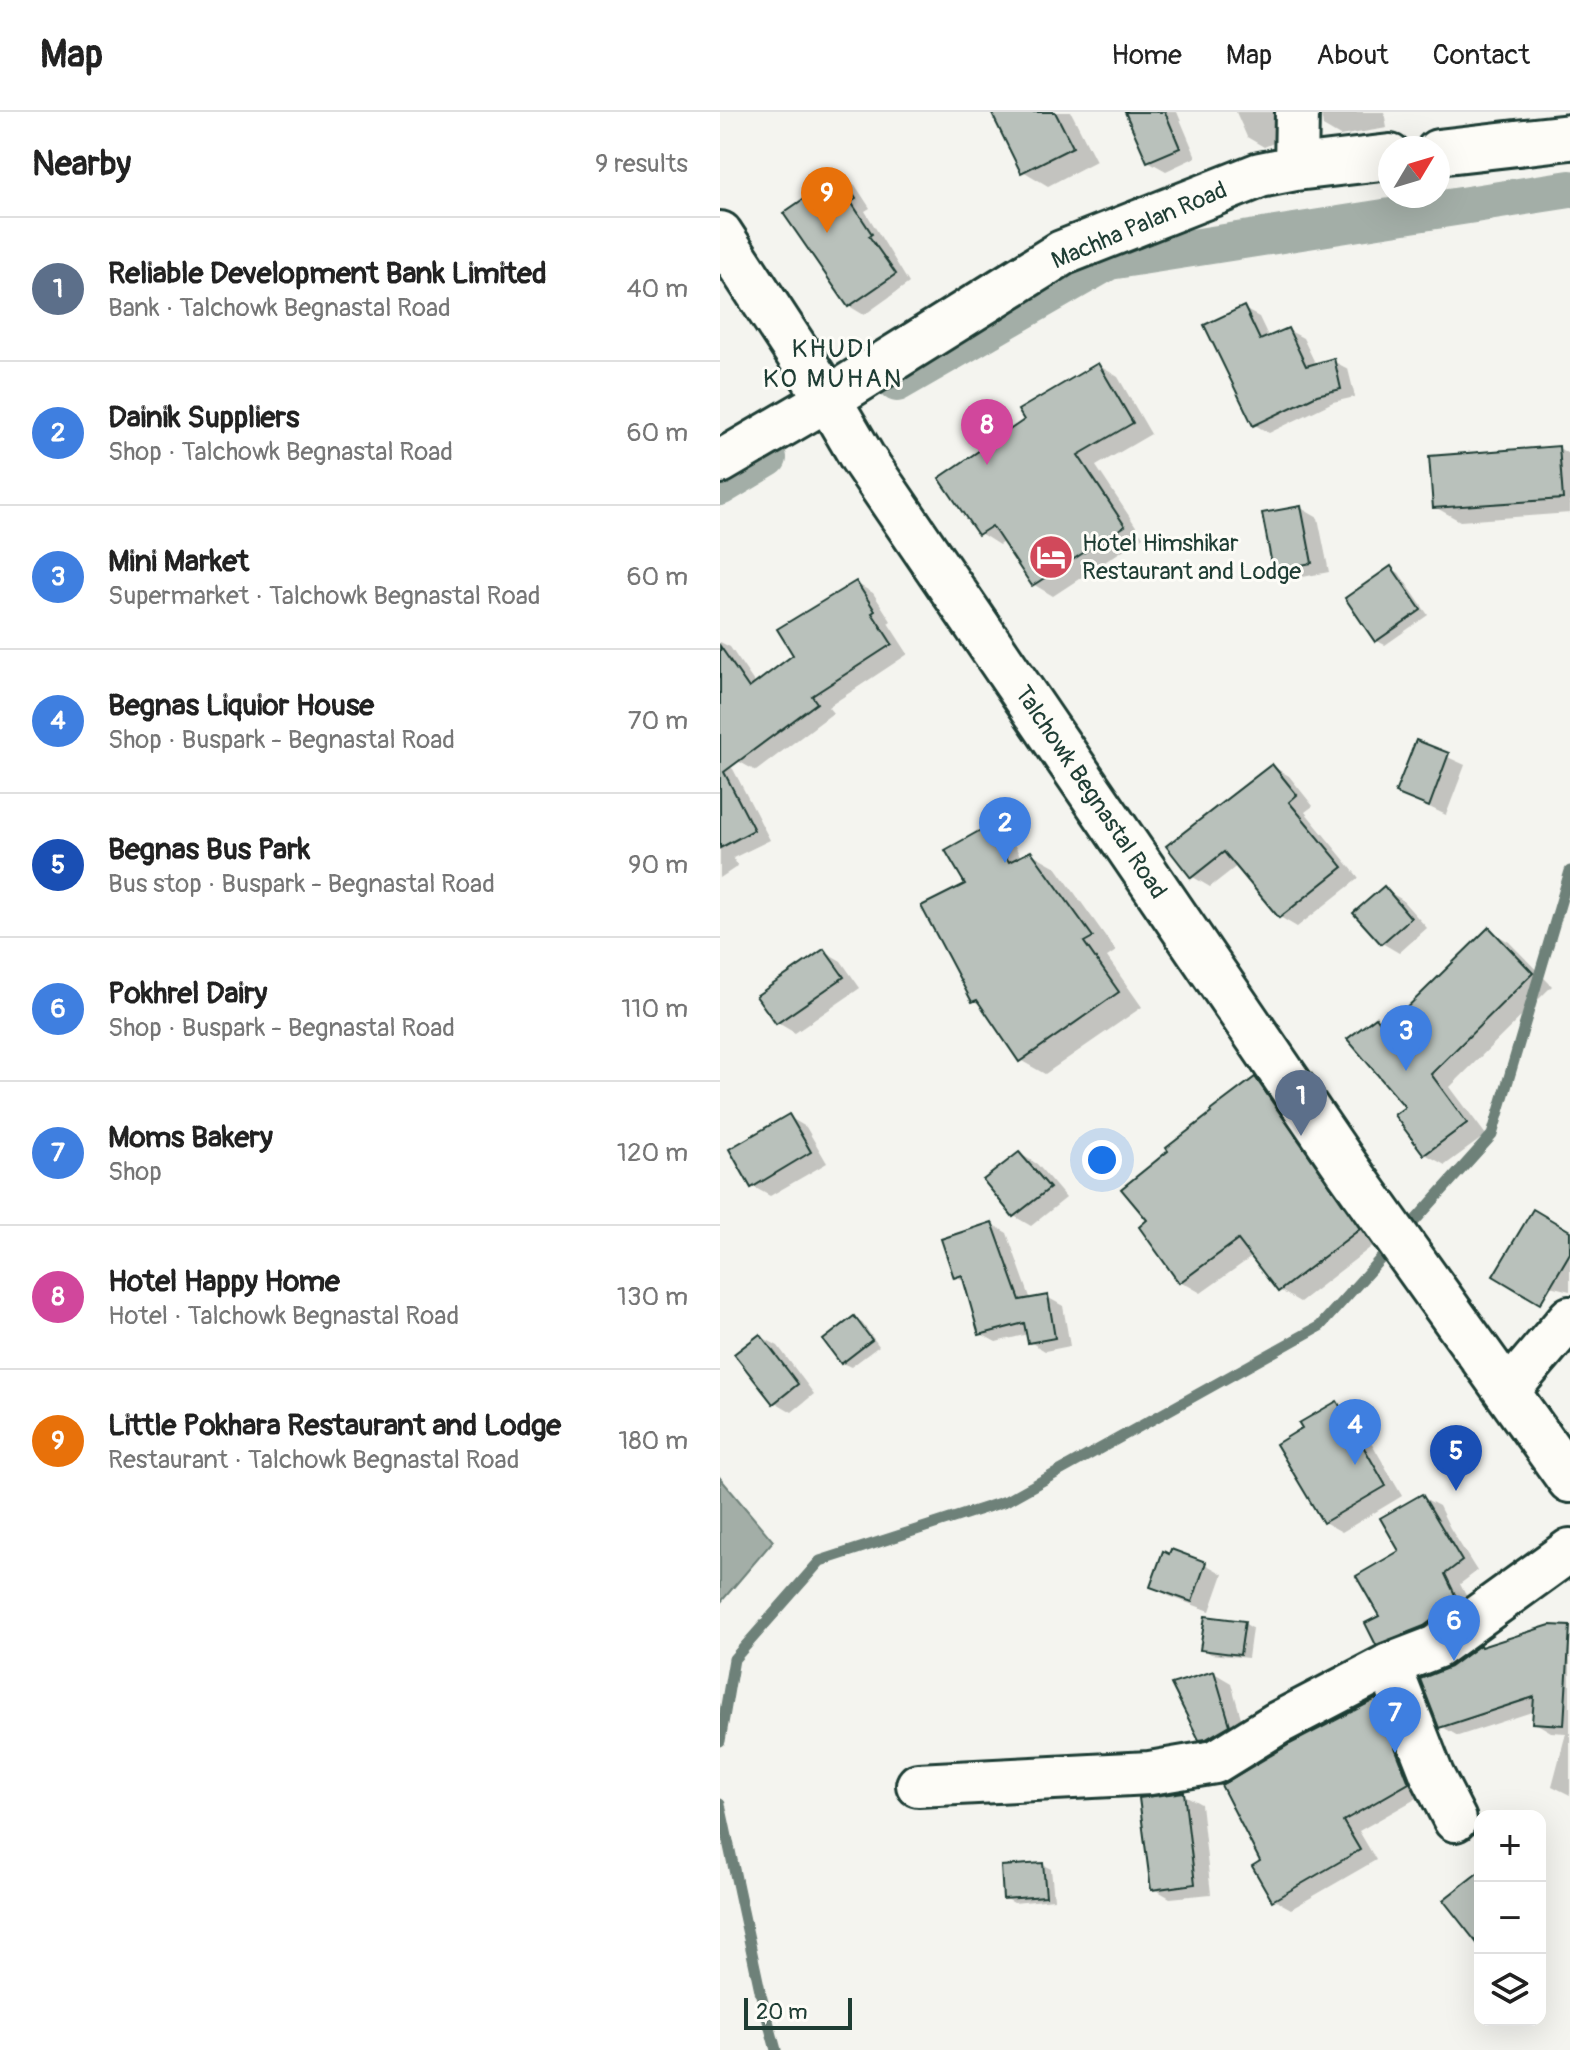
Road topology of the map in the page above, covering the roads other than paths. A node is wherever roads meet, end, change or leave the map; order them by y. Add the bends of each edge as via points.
1 (1297, 112) edge
2 (1570, 137) edge
3 (1450, 151) edge
4 (1378, 158) edge
5 (1296, 168) junction
6 (720, 234) edge
7 (828, 399) junction
8 (720, 462) edge
9 (1570, 1318) edge
10 (1508, 1391) junction
11 (1570, 1480) edge
12 (1570, 1550) edge
13 (1389, 1665) junction
14 (918, 1785) dead end
15 (1455, 1820) dead end

1 - 5 street
2 - 3 main road
4 - 5 main road, Machha Palan Road
5 - 7 main road, Machha Palan Road via 1260,175 1062,253
6 - 7 main road, Talchowk Begnastal Road
7 - 8 street
7 - 10 main road, Talchowk Begnastal Road via 862,457 1347,1168
9 - 10 street
10 - 11 main road, Talchowk Begnastal Road
12 - 13 street via 1436,1647
13 - 14 street via 1215,1762 1150,1773
13 - 15 street

